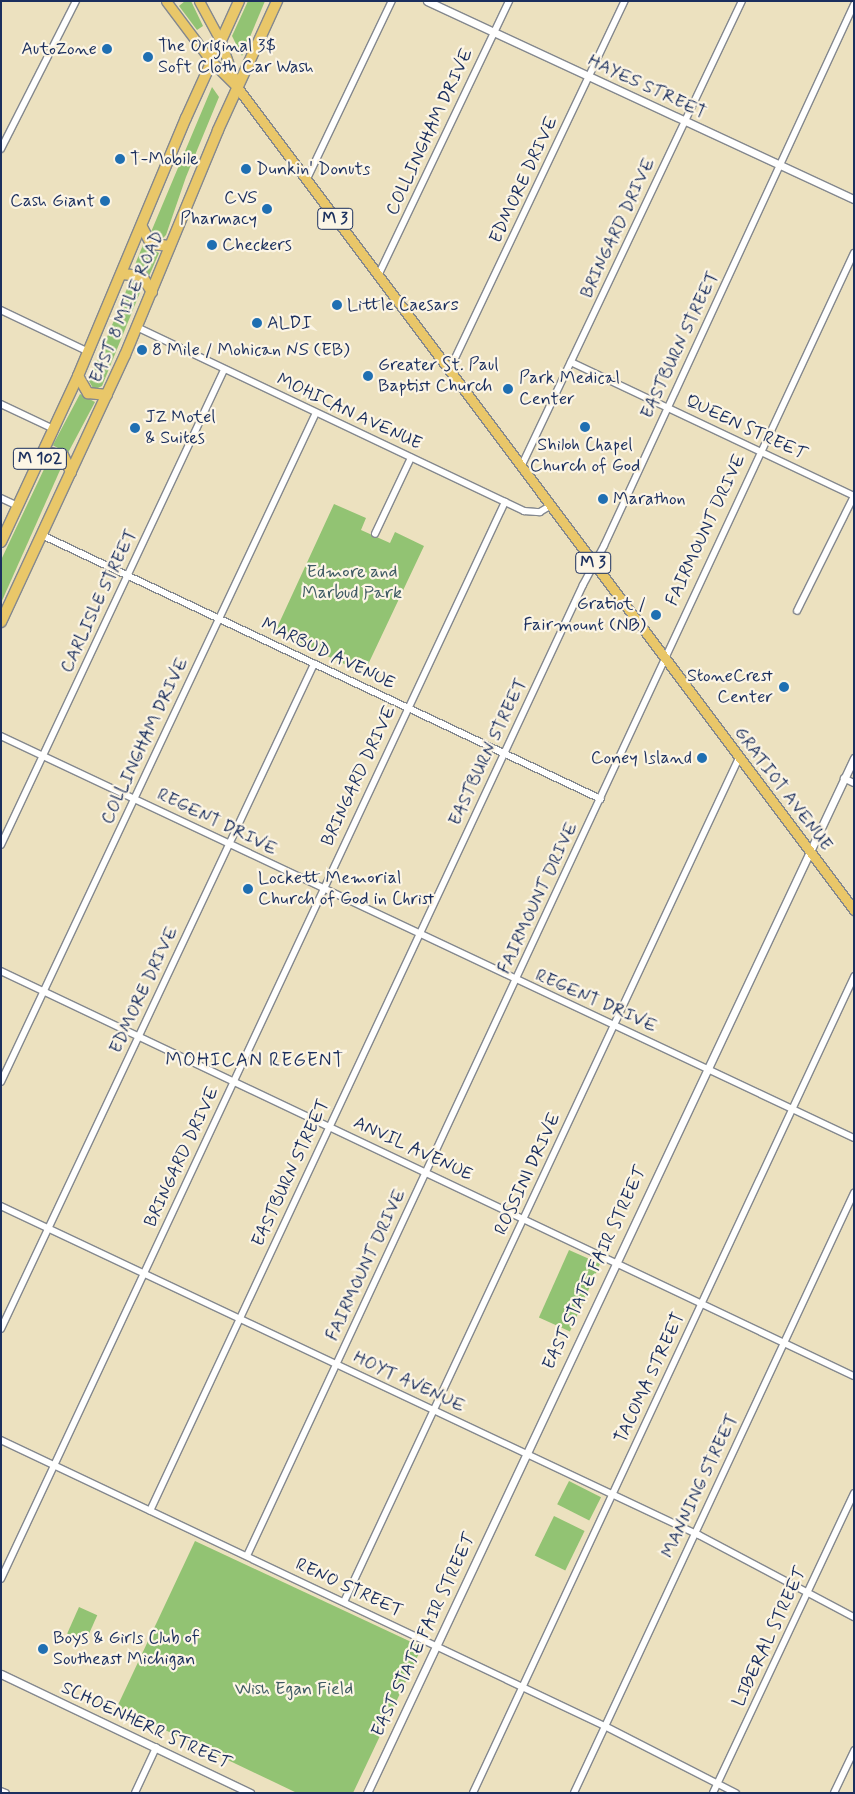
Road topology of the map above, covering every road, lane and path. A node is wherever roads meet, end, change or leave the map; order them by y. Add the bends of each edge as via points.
1 (76, 1) edge
2 (166, 1) edge
3 (199, 1) edge
4 (239, 1) edge
5 (277, 1) edge
6 (392, 1) edge
7 (427, 1) edge
8 (509, 1) edge
9 (625, 1) edge
10 (742, 1) edge
11 (854, 5) edge
12 (494, 32) junction
13 (220, 40) junction
14 (211, 61) junction
15 (589, 77) junction
16 (237, 87) junction
17 (685, 121) junction
18 (1, 149) edge
19 (780, 165) junction
20 (306, 181) junction
21 (854, 199) edge
22 (142, 227) junction
23 (170, 246) junction
24 (854, 253) edge
25 (122, 274) junction
26 (378, 276) junction
27 (152, 292) junction
28 (1, 310) edge
29 (137, 327) junction
30 (89, 352) junction
31 (571, 362) junction
32 (224, 370) junction
33 (449, 372) junction
34 (78, 376) junction
35 (107, 395) junction
36 (1, 404) edge
37 (667, 408) junction
38 (316, 413) junction
39 (54, 429) junction
40 (760, 451) junction
41 (44, 452) junction
42 (411, 458) junction
43 (521, 468) junction
44 (71, 472) junction
45 (854, 496) edge
46 (1, 498) edge
47 (505, 502) junction
48 (18, 506) junction
49 (550, 506) junction
50 (375, 534) dead end
51 (42, 535) junction
52 (1, 542) edge
53 (594, 565) junction
54 (127, 575) junction
55 (797, 611) dead end
56 (219, 619) junction
57 (1, 622) edge
58 (665, 659) junction
59 (314, 664) junction
60 (407, 708) junction
61 (1, 736) edge
62 (504, 754) junction
63 (42, 757) junction
64 (739, 758) junction
65 (854, 758) edge
66 (844, 778) junction
67 (854, 782) edge
68 (134, 798) junction
69 (601, 799) junction
70 (1, 845) edge
71 (229, 845) junction
72 (809, 851) junction
73 (322, 889) junction
74 (854, 910) edge
75 (419, 935) junction
76 (1, 971) edge
77 (854, 976) edge
78 (516, 980) junction
79 (44, 991) junction
80 (614, 1024) junction
81 (139, 1036) junction
82 (705, 1068) junction
83 (233, 1080) junction
84 (1, 1082) edge
85 (792, 1109) junction
86 (330, 1126) junction
87 (854, 1138) edge
88 (426, 1172) junction
89 (854, 1193) edge
90 (1, 1206) edge
91 (524, 1218) junction
92 (49, 1228) junction
93 (616, 1261) junction
94 (144, 1274) junction
95 (702, 1301) junction
96 (240, 1319) junction
97 (1, 1329) edge
98 (785, 1341) junction
99 (336, 1364) junction
100 (854, 1376) edge
101 (434, 1410) junction
102 (1, 1440) edge
103 (525, 1452) junction
104 (54, 1466) junction
105 (612, 1494) junction
106 (854, 1494) edge
107 (150, 1511) junction
108 (695, 1534) junction
109 (247, 1556) junction
110 (1, 1579) edge
111 (807, 1592) junction
112 (344, 1602) junction
113 (854, 1617) edge
114 (436, 1646) junction
115 (1, 1674) edge
116 (522, 1687) junction
117 (605, 1726) junction
118 (156, 1748) junction
119 (854, 1751) edge
120 (718, 1783) junction
121 (1, 1791) edge
122 (6, 1793) edge
123 (135, 1793) edge
124 (250, 1793) edge
125 (367, 1793) edge
126 (473, 1793) edge
127 (574, 1793) edge
128 (713, 1793) edge
129 (736, 1793) edge
130 (834, 1793) edge

1 - 18 street
2 - 14 main road, GRATIOT AVENUE / M 3
3 - 13 main road, GRATIOT AVENUE / M 3
4 - 13 highway, EAST 8 MILE ROAD / M 102
5 - 16 highway, EAST 8 MILE ROAD / M 102
6 - 20 street
7 - 12 street, HAYES STREET
8 - 12 street, COLLINGHAM DRIVE
9 - 15 street, EDMORE DRIVE
10 - 17 street, BRINGARD DRIVE
11 - 19 street, EASTBURN STREET
12 - 15 street, HAYES STREET
12 - 26 street, COLLINGHAM DRIVE
13 - 14 highway, EAST 8 MILE ROAD / M 102
13 - 16 main road, GRATIOT AVENUE / M 3
14 - 16 main road, GRATIOT AVENUE / M 3
14 - 22 highway, EAST 8 MILE ROAD / M 102
15 - 17 street, HAYES STREET
15 - 33 street, EDMORE DRIVE
16 - 20 main road, GRATIOT AVENUE / M 3
16 - 23 highway, EAST 8 MILE ROAD / M 102
17 - 19 street, HAYES STREET
17 - 31 street, BRINGARD DRIVE
19 - 21 street, HAYES STREET
19 - 37 street, EASTBURN STREET
20 - 26 main road, GRATIOT AVENUE / M 3
22 - 23 highway via 151,244
22 - 25 highway, EAST 8 MILE ROAD / M 102
23 - 27 highway, EAST 8 MILE ROAD / M 102
24 - 40 street, FAIRMOUNT DRIVE
25 - 27 highway via 142,276
25 - 30 highway, EAST 8 MILE ROAD / M 102
26 - 33 main road, GRATIOT AVENUE / M 3
27 - 29 highway, EAST 8 MILE ROAD / M 102
28 - 30 street
29 - 32 street, MOHICAN AVENUE
29 - 35 highway, EAST 8 MILE ROAD / M 102
30 - 34 highway, EAST 8 MILE ROAD / M 102
31 - 37 street, QUEEN STREET
31 - 43 street, BRINGARD DRIVE
32 - 38 street, MOHICAN AVENUE
32 - 54 street, CARLISLE STREET
33 - 43 main road, GRATIOT AVENUE / M 3
34 - 35 highway via 88,393
34 - 39 highway, EAST 8 MILE ROAD / M 102
35 - 44 highway, EAST 8 MILE ROAD / M 102
36 - 39 street
37 - 40 street, QUEEN STREET
37 - 53 street, EASTBURN STREET
38 - 42 street, MOHICAN AVENUE
38 - 56 street, COLLINGHAM DRIVE
39 - 41 highway, EAST 8 MILE ROAD / M 102
40 - 45 street, QUEEN STREET
40 - 58 street, FAIRMOUNT DRIVE via 672,636
41 - 44 highway via 63,455
41 - 48 highway, EAST 8 MILE ROAD / M 102
42 - 47 street, MOHICAN AVENUE
42 - 50 street
43 - 49 main road, GRATIOT AVENUE / M 3
44 - 51 highway, EAST 8 MILE ROAD / M 102
45 - 55 street
46 - 48 street
47 - 49 street, MOHICAN AVENUE via 532,512
47 - 60 street, BRINGARD DRIVE
48 - 52 highway, EAST 8 MILE ROAD / M 102
49 - 53 main road, GRATIOT AVENUE / M 3
51 - 54 street, MARBUD AVENUE
51 - 57 highway, EAST 8 MILE ROAD / M 102
53 - 58 main road, GRATIOT AVENUE / M 3
53 - 62 street, EASTBURN STREET
54 - 56 street, MARBUD AVENUE
54 - 63 street, CARLISLE STREET
56 - 59 street, MARBUD AVENUE
56 - 68 street, COLLINGHAM DRIVE
58 - 64 main road, GRATIOT AVENUE / M 3
58 - 69 street, FAIRMOUNT DRIVE
59 - 60 street, MARBUD AVENUE
59 - 71 street, EDMORE DRIVE
60 - 62 street, MARBUD AVENUE
60 - 73 street, BRINGARD DRIVE
61 - 63 street, REGENT DRIVE
62 - 69 street, MARBUD AVENUE
62 - 75 street, EASTBURN STREET
63 - 68 street, REGENT DRIVE
63 - 70 street, CARLISLE STREET
64 - 72 main road, GRATIOT AVENUE / M 3
64 - 80 street, ROSSINI DRIVE
65 - 66 street, EAST STATE FAIR STREET
66 - 67 street
66 - 72 street, EAST STATE FAIR STREET
68 - 71 street, REGENT DRIVE
68 - 79 street, COLLINGHAM DRIVE
69 - 78 street, FAIRMOUNT DRIVE
71 - 73 street, REGENT DRIVE
71 - 81 street, EDMORE DRIVE
72 - 74 main road, GRATIOT AVENUE / M 3
72 - 82 street, EAST STATE FAIR STREET
73 - 75 street, REGENT DRIVE
73 - 83 street, BRINGARD DRIVE
75 - 78 street, REGENT DRIVE
75 - 86 street, EASTBURN STREET
76 - 79 street, ANVIL AVENUE
77 - 85 street, TACOMA STREET
78 - 80 street, REGENT DRIVE
78 - 88 street, FAIRMOUNT DRIVE
79 - 81 street, ANVIL AVENUE
79 - 84 street, COLLINGHAM DRIVE
80 - 82 street, REGENT DRIVE
80 - 91 street, ROSSINI DRIVE
81 - 83 street, ANVIL AVENUE
81 - 92 street, EDMORE DRIVE
82 - 85 street, REGENT DRIVE
82 - 93 street, EAST STATE FAIR STREET
83 - 86 street, ANVIL AVENUE
83 - 94 street, BRINGARD DRIVE
85 - 87 street, REGENT DRIVE
85 - 95 street, TACOMA STREET
86 - 88 street, ANVIL AVENUE
86 - 96 street, EASTBURN STREET
88 - 91 street, ANVIL AVENUE
88 - 99 street, FAIRMOUNT DRIVE
89 - 98 street, MANNING STREET
90 - 92 street, HOYT AVENUE
91 - 93 street, ANVIL AVENUE
91 - 101 street, ROSSINI DRIVE
92 - 94 street, HOYT AVENUE
92 - 97 street, EDMORE DRIVE
93 - 95 street, ANVIL AVENUE
93 - 103 street, EAST STATE FAIR STREET
94 - 96 street, HOYT AVENUE
94 - 104 street, BRINGARD DRIVE
95 - 98 street, ANVIL AVENUE
95 - 105 street, TACOMA STREET
96 - 99 street, HOYT AVENUE
96 - 107 street, EASTBURN STREET
98 - 100 street, ANVIL AVENUE
98 - 108 street, MANNING STREET
99 - 101 street, HOYT AVENUE
99 - 109 street, FAIRMOUNT DRIVE
101 - 103 street, HOYT AVENUE
101 - 112 street, ROSSINI DRIVE
102 - 104 street, RENO STREET
103 - 105 street, HOYT AVENUE
103 - 114 street, EAST STATE FAIR STREET
104 - 107 street, RENO STREET
104 - 110 street, BRINGARD DRIVE
105 - 108 street, HOYT AVENUE
105 - 116 street, TACOMA STREET
106 - 111 street, LIBERAL STREET
107 - 109 street, RENO STREET
108 - 111 street, HOYT AVENUE
108 - 117 street, MANNING STREET
109 - 112 street, RENO STREET
111 - 113 street, HOYT AVENUE
111 - 120 street, LIBERAL STREET
112 - 114 street, RENO STREET
114 - 116 street, RENO STREET
114 - 125 street, EAST STATE FAIR STREET
115 - 118 street, SCHOENHERR STREET
116 - 117 street, RENO STREET
116 - 126 street, TACOMA STREET
117 - 120 street, RENO STREET
117 - 127 street, MANNING STREET
118 - 123 street
118 - 124 street, SCHOENHERR STREET
119 - 130 street
120 - 128 street, LIBERAL STREET
120 - 129 street, RENO STREET
121 - 122 street

